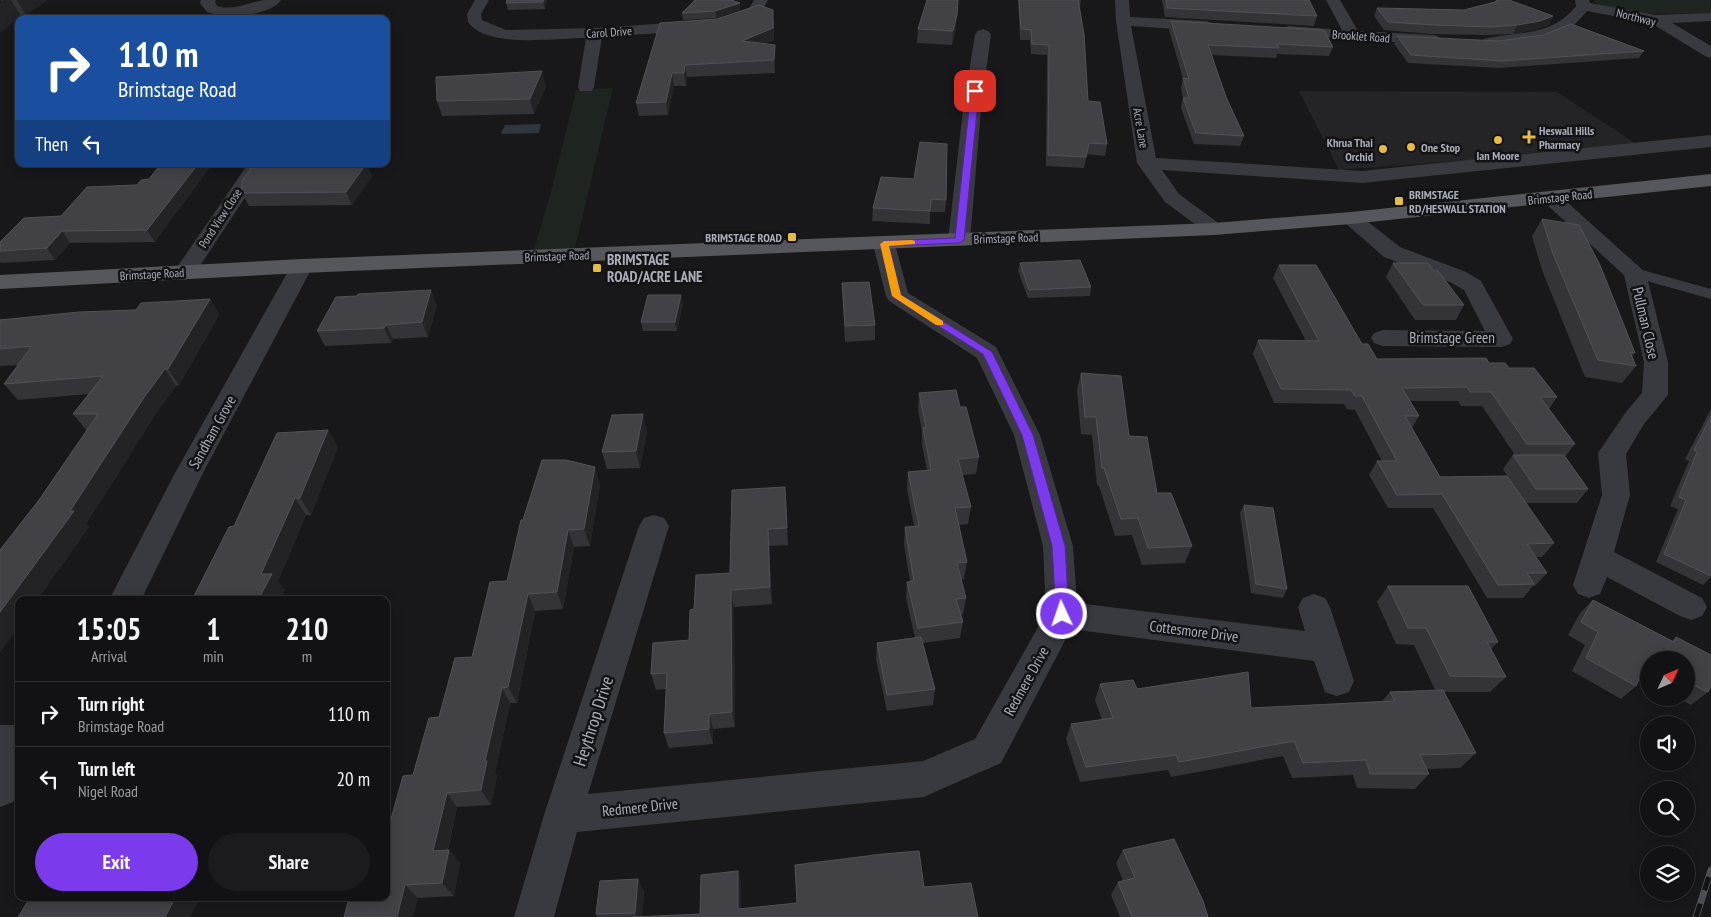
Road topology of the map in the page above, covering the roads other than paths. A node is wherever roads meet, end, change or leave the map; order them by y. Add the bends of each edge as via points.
1 (210, 0) edge
2 (274, 0) edge
3 (482, 0) edge
4 (761, 0) edge
5 (1122, 0) edge
6 (1333, 0) edge
7 (1582, 3) edge
8 (1711, 17) edge
9 (1654, 19) junction
10 (1123, 21) junction
11 (1223, 27) edge
12 (1273, 30) edge
13 (595, 33) junction
14 (983, 34) dead end
15 (1353, 35) junction
16 (1452, 41) edge
17 (1472, 42) edge
18 (1711, 54) edge
19 (586, 87) dead end
20 (1711, 141) edge
21 (1147, 163) junction
22 (255, 167) edge
23 (1711, 180) edge
24 (1551, 198) junction
25 (1351, 218) junction
26 (1214, 229) junction
27 (959, 240) junction
28 (884, 244) junction
29 (302, 266) junction
30 (184, 273) junction
31 (1635, 273) junction
32 (0, 282) edge
33 (1711, 294) edge
34 (1384, 338) dead end
35 (654, 526) dead end
36 (127, 596) edge
37 (1314, 607) dead end
38 (1690, 607) dead end
39 (1062, 614) junction
40 (1326, 648) junction
41 (1337, 681) dead end
42 (0, 742) edge
43 (15, 742) edge
44 (15, 768) edge
45 (0, 789) edge
46 (563, 815) junction
47 (534, 917) edge

1 - 2 street via 207,2 212,8 222,11 251,9
3 - 13 street, Carol Drive via 474,14 476,22 505,35
4 - 13 street, Carol Drive via 755,12 718,24
5 - 10 street, Acre Lane
6 - 15 street
7 - 9 street, Northway
7 - 17 street via 1569,22 1552,30 1507,41
8 - 9 street
9 - 18 street, Northway
10 - 11 street
10 - 21 street, Acre Lane
12 - 15 street, Brooklet Road
13 - 19 street
14 - 27 street
15 - 16 street, Brooklet Road
20 - 21 street via 1362,177
21 - 26 street, Acre Lane via 1172,198
22 - 30 street, Pond View Close
23 - 24 main road, Brimstage Road
24 - 25 main road, Brimstage Road
24 - 31 street, Pullman Close
25 - 26 main road, Brimstage Road
25 - 34 street, Brimstage Green via 1392,252 1473,286 1501,339
26 - 27 main road, Brimstage Road
27 - 28 main road, Brimstage Road
28 - 29 main road, Brimstage Road
28 - 39 street via 897,296 987,352 1027,435 1058,546
29 - 30 main road, Brimstage Road
29 - 36 street, Sandham Grove via 189,473
30 - 32 main road, Brimstage Road
31 - 33 lane
31 - 38 street, Pullman Close via 1656,362 1655,395 1612,453 1616,495 1594,572
35 - 46 street, Heythrop Drive
37 - 40 street
39 - 40 street, Cottesmore Drive
39 - 46 street, Redmere Drive via 988,751 924,779
40 - 41 street
42 - 43 street
44 - 45 street
46 - 47 street, Heythrop Drive

